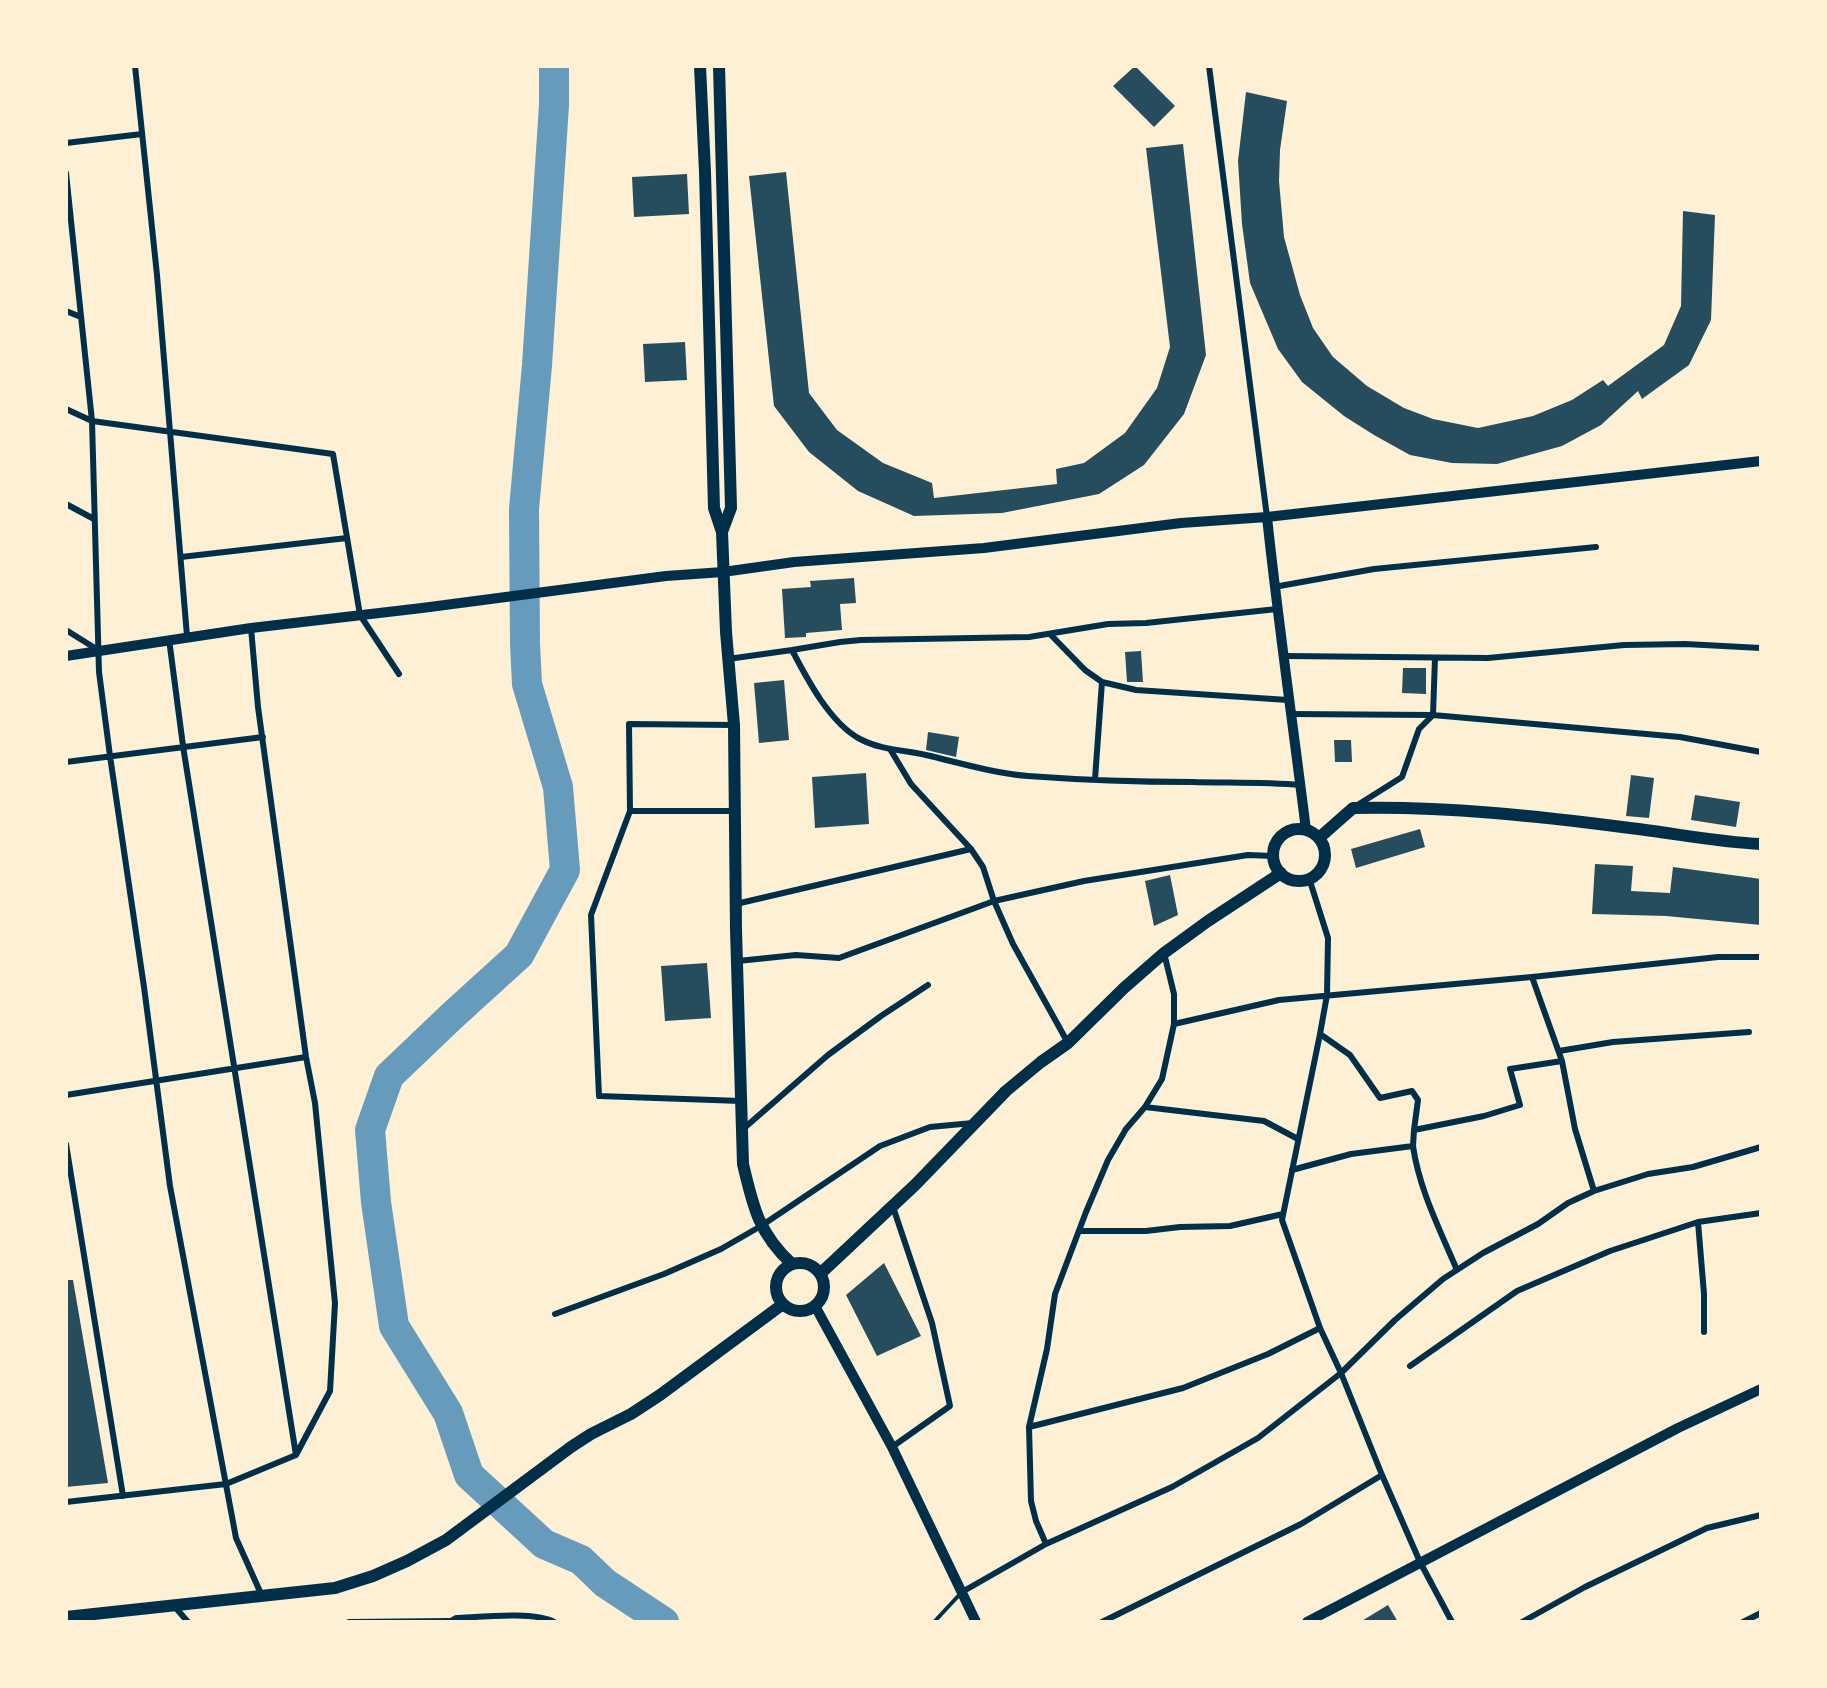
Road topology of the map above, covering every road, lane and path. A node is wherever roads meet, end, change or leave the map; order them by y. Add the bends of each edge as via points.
1 (135, 66) edge
2 (700, 66) edge
3 (719, 66) edge
4 (1209, 66) edge
5 (142, 134) junction
6 (66, 143) edge
7 (66, 173) edge
8 (69, 216) edge
9 (66, 311) edge
10 (81, 317) junction
11 (66, 409) edge
12 (92, 422) junction
13 (170, 432) junction
14 (1761, 460) edge
15 (66, 504) edge
16 (1267, 517) junction
17 (94, 519) junction
18 (722, 531) junction
19 (347, 538) junction
20 (1596, 547) dead end
21 (181, 557) junction
22 (723, 572) junction
23 (1274, 587) junction
24 (1277, 609) junction
25 (360, 615) junction
26 (250, 628) junction
27 (66, 630) edge
28 (1050, 634) junction
29 (187, 636) junction
30 (169, 639) junction
31 (1761, 648) edge
32 (98, 650) junction
33 (792, 650) junction
34 (66, 656) edge
35 (1285, 656) junction
36 (1435, 658) junction
37 (728, 659) junction
38 (399, 674) dead end
39 (1102, 682) junction
40 (1288, 699) junction
41 (1290, 714) junction
42 (1433, 715) junction
43 (734, 725) junction
44 (263, 737) junction
45 (183, 746) junction
46 (890, 749) junction
47 (1761, 752) edge
48 (110, 756) junction
49 (66, 762) edge
50 (1095, 779) junction
51 (1300, 785) junction
52 (1353, 808) junction
53 (630, 811) junction
54 (735, 811) junction
55 (1306, 830) junction
56 (1319, 838) junction
57 (1761, 844) edge
58 (971, 849) junction
59 (1273, 856) junction
60 (1281, 873) junction
61 (1310, 878) junction
62 (994, 901) junction
63 (736, 904) junction
64 (1164, 953) junction
65 (1761, 957) edge
66 (738, 962) junction
67 (1532, 977) junction
68 (928, 985) dead end
69 (1327, 995) junction
70 (1174, 1024) junction
71 (1749, 1032) dead end
72 (1320, 1034) junction
73 (1068, 1043) junction
74 (1559, 1051) junction
75 (306, 1057) junction
76 (1562, 1061) junction
77 (235, 1068) junction
78 (156, 1081) junction
79 (66, 1095) edge
80 (741, 1101) junction
81 (1145, 1107) junction
82 (974, 1123) junction
83 (1414, 1130) junction
84 (741, 1131) junction
85 (1298, 1139) junction
86 (66, 1144) edge
87 (1413, 1146) junction
88 (1761, 1147) edge
89 (1292, 1170) junction
90 (1594, 1191) junction
91 (893, 1206) junction
92 (1283, 1214) junction
93 (1761, 1214) edge
94 (1698, 1222) junction
95 (761, 1226) junction
96 (1079, 1231) junction
97 (792, 1264) junction
98 (1457, 1270) junction
99 (821, 1274) junction
100 (783, 1304) junction
101 (815, 1306) junction
102 (555, 1314) dead end
103 (1320, 1328) junction
104 (1704, 1332) dead end
105 (1410, 1366) dead end
106 (1341, 1373) junction
107 (1761, 1389) edge
108 (1029, 1427) junction
109 (892, 1447) junction
110 (296, 1455) junction
111 (1382, 1475) junction
112 (226, 1484) junction
113 (123, 1496) junction
114 (66, 1502) edge
115 (1761, 1515) edge
116 (1046, 1544) junction
117 (1420, 1562) junction
118 (962, 1592) junction
119 (262, 1597) junction
120 (174, 1606) junction
121 (1761, 1613) edge
122 (66, 1617) edge
123 (532, 1619) edge
124 (449, 1621) edge
125 (188, 1622) edge
126 (349, 1622) edge
127 (554, 1622) edge
128 (934, 1622) edge
129 (976, 1622) edge
130 (1102, 1622) edge
131 (1307, 1622) edge
132 (1452, 1622) edge
133 (1522, 1622) edge
134 (1743, 1622) edge

1 - 5 street
2 - 18 main road via 714,508
3 - 18 main road via 731,508
4 - 16 street
5 - 6 street
5 - 13 street
7 - 8 street
8 - 10 street
9 - 10 street
10 - 12 street
11 - 12 street
12 - 13 street
12 - 17 street
13 - 19 street via 333,454
13 - 21 street
14 - 16 street
15 - 17 street
16 - 22 street
16 - 23 street
17 - 32 street
18 - 22 main road
19 - 21 street
19 - 25 street
20 - 23 street via 1374,569
21 - 29 street
22 - 25 street
22 - 37 main road
23 - 24 street
24 - 28 street via 1108,624
24 - 35 street
25 - 26 street
25 - 38 street
26 - 29 street
26 - 44 street
27 - 32 street
28 - 33 street via 861,640
28 - 39 street
29 - 30 street
30 - 32 street
30 - 45 street
31 - 36 street via 1624,645 1488,658
32 - 34 street
32 - 48 street
33 - 37 street
33 - 46 street via 804,675 839,722 859,739
35 - 36 street
35 - 40 street
36 - 42 street
37 - 43 main road
39 - 40 street via 1136,690
39 - 50 street
40 - 41 street
41 - 42 street
41 - 51 street
42 - 47 street via 1680,737
42 - 52 street via 1419,729 1402,777
43 - 53 street via 629,724
43 - 54 main road
44 - 45 street
44 - 75 street
45 - 48 street
45 - 77 street
46 - 50 street via 988,771
46 - 58 street via 911,784
48 - 49 street
48 - 78 street
50 - 51 street
51 - 55 street
52 - 56 main road
52 - 57 main road via 1467,811
53 - 54 street
53 - 80 street via 591,915 598,1096
54 - 63 main road
55 - 56 main road
55 - 59 main road via 1286,832 1276,842
56 - 61 main road via 1324,860
58 - 62 street via 983,867
58 - 63 street
59 - 60 main road
59 - 62 street via 1248,855 1084,881
60 - 61 main road via 1294,880
60 - 64 main road
61 - 69 street via 1328,938
62 - 66 street via 840,958 796,956
62 - 73 street via 1028,973
63 - 66 main road
64 - 70 street via 1174,994
64 - 73 main road
65 - 67 street via 1718,957
66 - 80 main road
67 - 69 street
67 - 74 street
68 - 84 street via 828,1055
69 - 70 street via 1280,1000
69 - 72 street
70 - 81 street via 1162,1079
71 - 74 street via 1613,1042
72 - 83 street via 1350,1055 1380,1098 1412,1090 1418,1100
72 - 85 street
73 - 82 main road via 1006,1091
74 - 76 street
75 - 77 street
75 - 110 street via 315,1103 335,1303 330,1391
76 - 83 street via 1510,1070 1520,1105
76 - 90 street via 1575,1129
77 - 78 street
77 - 110 street
78 - 79 street
78 - 112 street via 170,1186
80 - 84 main road
81 - 85 street via 1264,1121
81 - 96 street via 1108,1160
82 - 91 main road
82 - 95 street via 930,1127 880,1146
83 - 87 street
84 - 95 main road via 743,1164
85 - 89 street
86 - 113 street
87 - 89 street via 1351,1154
87 - 98 street via 1423,1189
88 - 90 street
89 - 92 street
90 - 98 street
91 - 99 main road
91 - 109 street via 932,1323 950,1406
92 - 96 street via 1230,1226
92 - 103 street
93 - 94 street
94 - 104 street
94 - 105 street via 1610,1251 1517,1291
95 - 97 main road
95 - 102 street via 664,1274
96 - 108 street via 1055,1294
97 - 99 main road via 808,1264
97 - 100 main road via 777,1281
98 - 106 street via 1395,1320
99 - 101 main road via 825,1289
100 - 101 main road via 798,1311
100 - 119 main road via 660,1395 591,1434 446,1540 407,1561 338,1587
101 - 109 street
103 - 106 street
103 - 108 street via 1183,1388
106 - 111 street
106 - 116 street via 1258,1438 1172,1487
107 - 117 street
108 - 116 street via 1031,1501
109 - 118 street
110 - 112 street
111 - 117 street
111 - 130 street via 1301,1524
112 - 113 street
112 - 119 street via 236,1538
113 - 114 street
115 - 133 street via 1707,1528
116 - 118 street
117 - 131 street
117 - 132 street
118 - 128 lane
118 - 129 street
119 - 120 main road
120 - 122 main road
120 - 125 street
121 - 134 street
123 - 124 street
123 - 127 street
124 - 126 street

